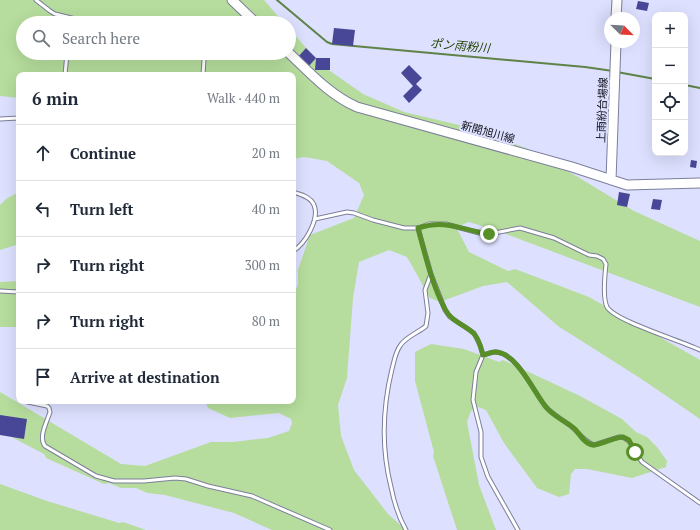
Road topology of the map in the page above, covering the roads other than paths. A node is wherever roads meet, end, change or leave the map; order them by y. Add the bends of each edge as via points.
1 (36, 0) edge
2 (232, 0) edge
3 (617, 0) edge
4 (616, 12) edge
5 (66, 16) edge
6 (249, 16) edge
7 (616, 48) edge
8 (67, 60) edge
9 (204, 60) edge
10 (296, 60) edge
11 (65, 72) edge
12 (203, 72) edge
13 (16, 118) edge
14 (0, 119) edge
15 (611, 180) junction
16 (700, 183) edge
17 (296, 193) edge
18 (315, 219) junction
19 (418, 228) junction
20 (296, 248) edge
21 (431, 274) junction
22 (0, 291) edge
23 (16, 292) edge
24 (700, 350) edge
25 (483, 355) junction
26 (37, 404) edge
27 (700, 503) edge
28 (330, 530) edge
29 (406, 530) edge
30 (518, 530) edge

1 - 5 lane via 50,11
2 - 6 main road
3 - 4 main road
7 - 15 main road, 上雨紛台場線
8 - 11 lane
9 - 12 lane
10 - 15 main road, 新開旭川線 via 332,93 357,107
13 - 14 lane
15 - 16 main road, 新開旭川線 via 627,185
17 - 18 lane via 312,201 315,206
18 - 19 lane via 347,212 394,226
18 - 20 lane via 307,237
19 - 21 lane
19 - 24 lane via 430,224 446,224 489,234 520,228 554,238 589,255 597,256 606,264 604,299 607,308 625,320
21 - 25 lane via 445,310 450,317 474,333
21 - 29 lane via 425,290 428,313 426,326 400,345 391,374 383,429 388,475 397,513
22 - 23 lane
25 - 27 lane via 495,352 506,355 524,373 552,414 575,429 584,440 594,445 619,437 629,440 642,462
25 - 30 lane via 476,372 473,400 481,432 481,457 488,477
26 - 28 lane via 50,408 42,434 45,446 96,476 114,480 144,481 186,479 252,496

